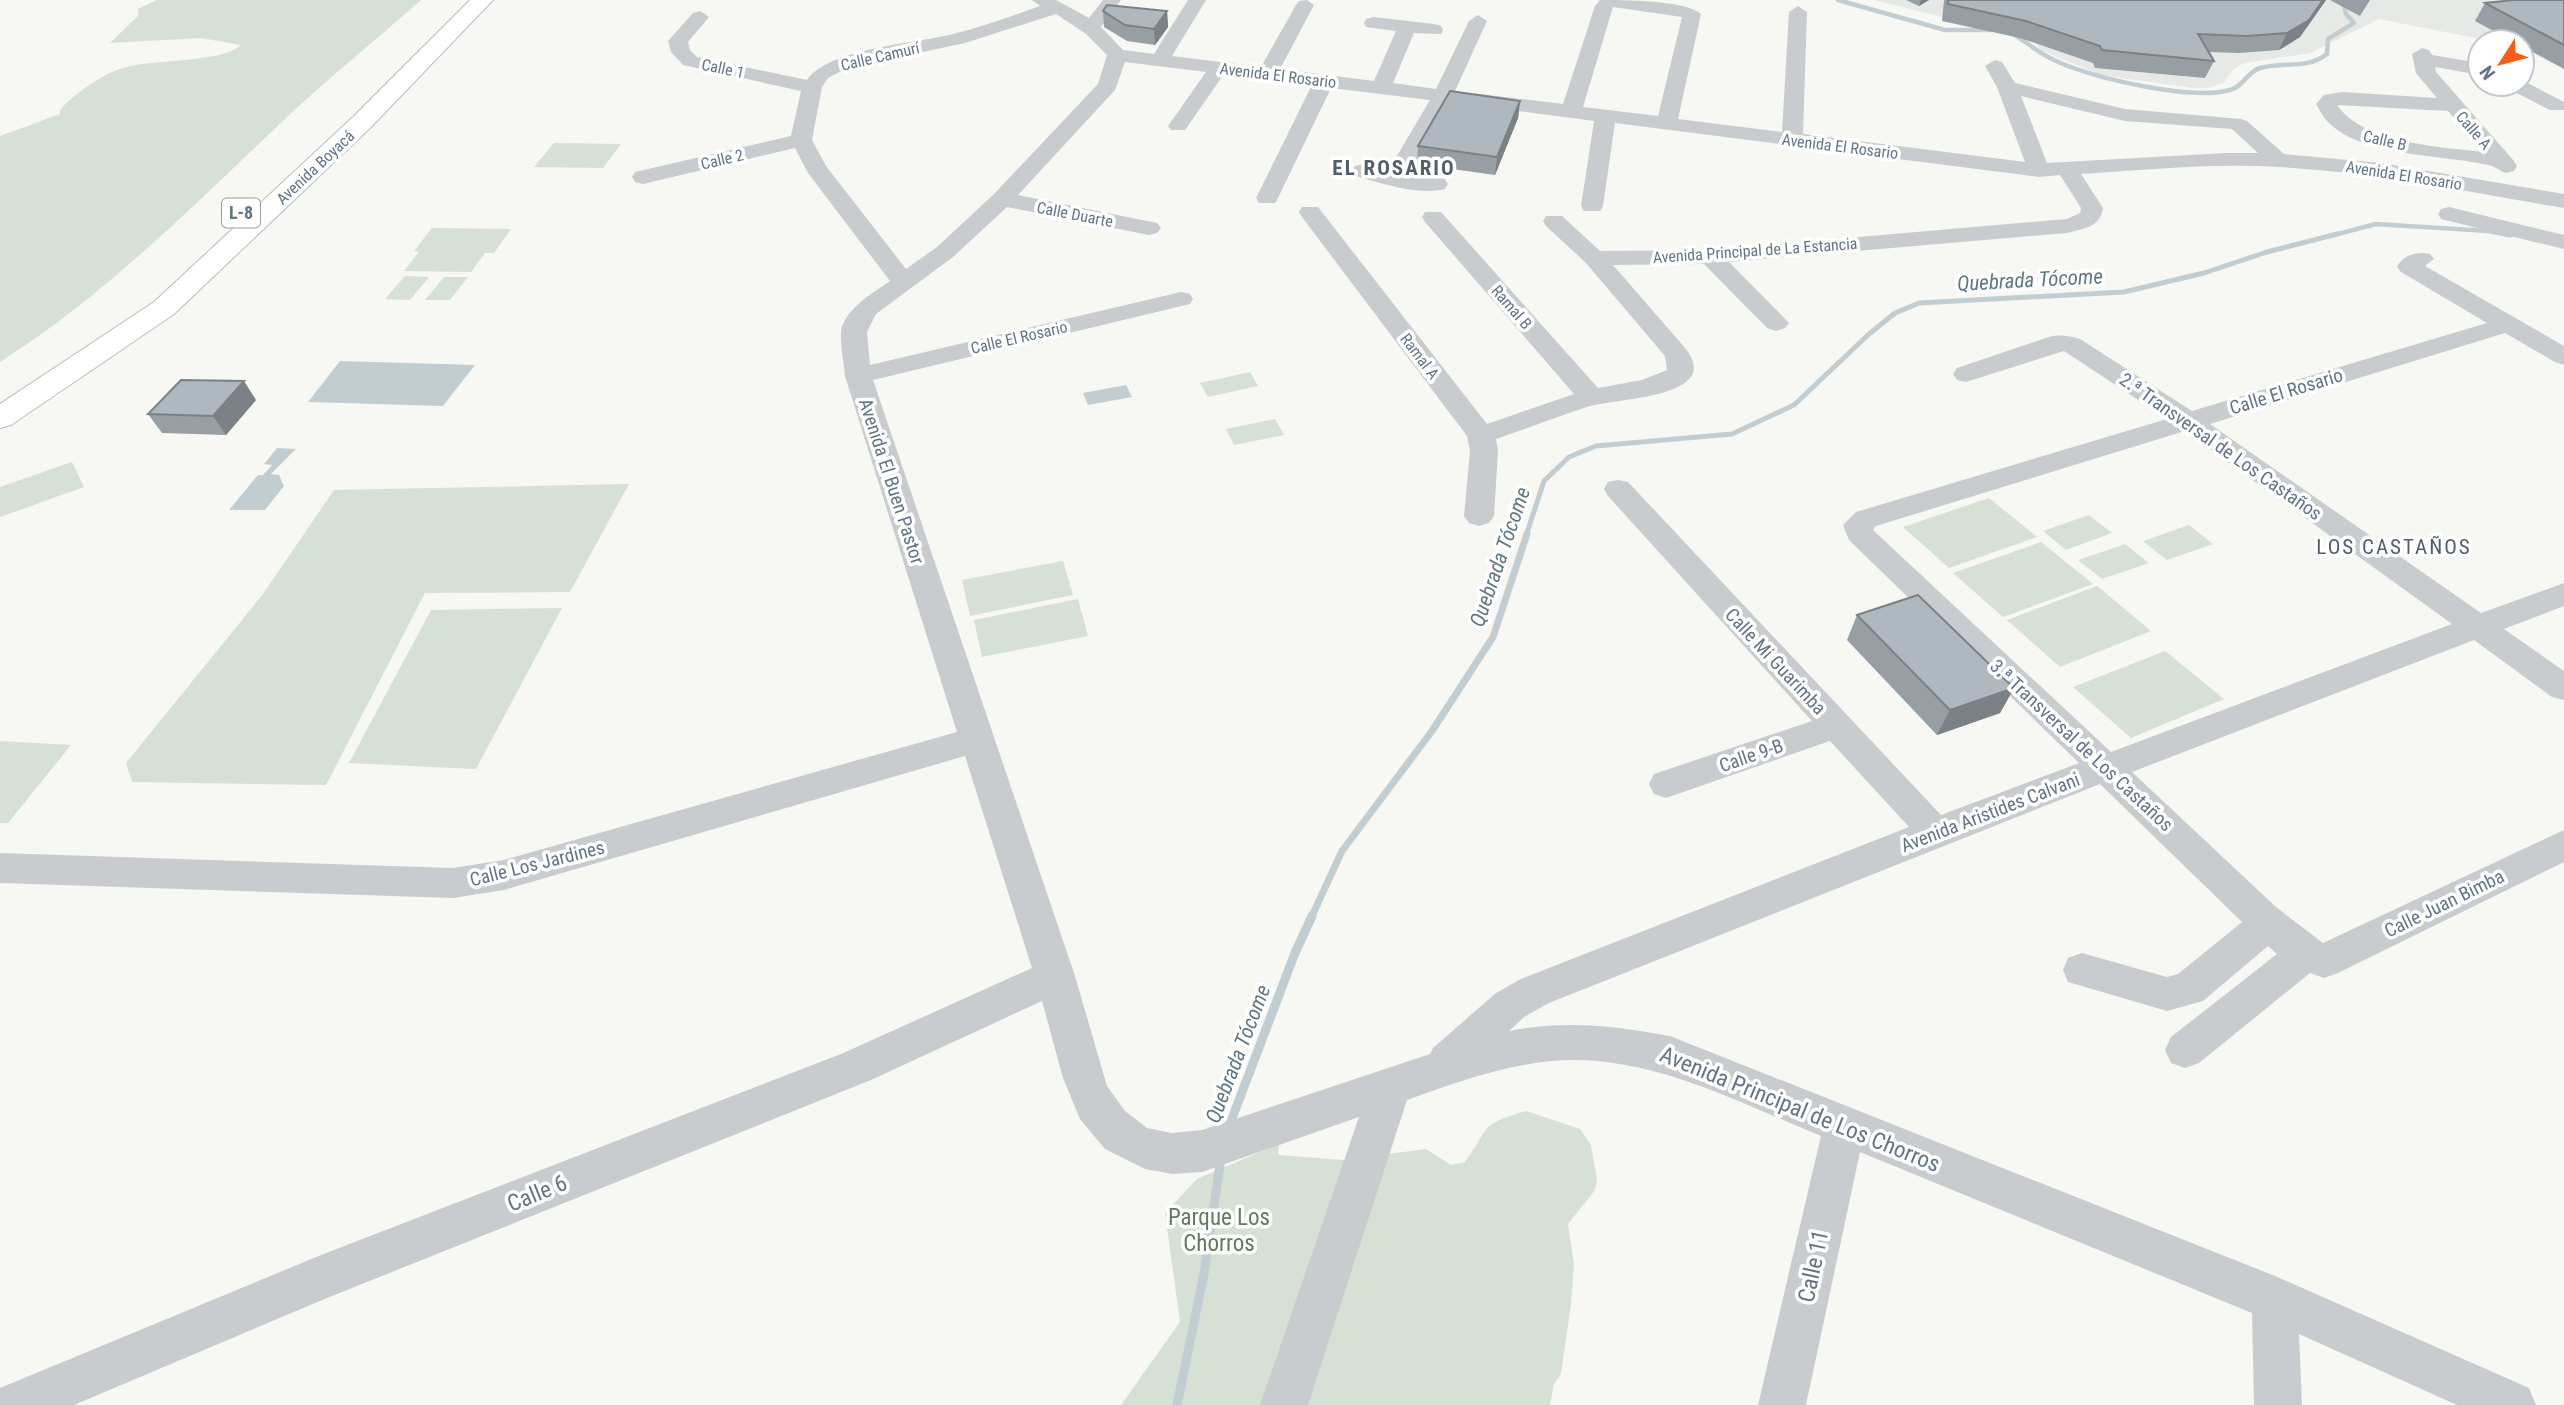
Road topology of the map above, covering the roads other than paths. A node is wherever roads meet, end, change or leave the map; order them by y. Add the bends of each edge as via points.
1 (454, 0) edge
2 (482, 0) edge
3 (1112, 0) edge
4 (1197, 0) edge
5 (1049, 3) edge
6 (1305, 5) dead end
7 (1798, 12) dead end
8 (700, 17) dead end
9 (1478, 21) dead end
10 (1373, 23) dead end
11 (1407, 27) junction
12 (1090, 29) junction
13 (1434, 30) dead end
14 (1118, 55) junction
15 (1160, 60) junction
16 (1995, 66) dead end
17 (2466, 66) edge
18 (1219, 67) junction
19 (1268, 74) junction
20 (1324, 80) junction
21 (812, 87) junction
22 (2007, 87) junction
23 (1381, 88) junction
24 (2536, 95) edge
25 (1443, 96) junction
26 (2452, 105) junction
27 (2557, 106) dead end
28 (1571, 112) junction
29 (1605, 117) junction
30 (1666, 124) junction
31 (1178, 126) dead end
32 (1792, 140) junction
33 (801, 141) junction
34 (2278, 160) junction
35 (2501, 161) junction
36 (2039, 170) junction
37 (2067, 170) junction
38 (1363, 171) dead end
39 (643, 177) dead end
40 (1394, 179) junction
41 (1437, 184) dead end
42 (2539, 197) junction
43 (1267, 198) dead end
44 (1002, 199) junction
45 (2564, 201) edge
46 (1592, 206) dead end
47 (1310, 212) dead end
48 (2449, 214) dead end
49 (1433, 217) dead end
50 (1554, 221) dead end
51 (1149, 228) dead end
52 (2525, 247) dead end
53 (2559, 252) edge
54 (1710, 257) junction
55 (1594, 258) junction
56 (2422, 259) dead end
57 (903, 282) junction
58 (1180, 298) dead end
59 (1776, 323) dead end
60 (2505, 325) junction
61 (2564, 357) edge
62 (1966, 374) dead end
63 (858, 376) junction
64 (0, 393) edge
65 (1592, 398) junction
66 (0, 418) edge
67 (2187, 420) junction
68 (1481, 435) junction
69 (1618, 489) dead end
70 (1479, 516) dead end
71 (1866, 519) joint
72 (2564, 594) edge
73 (2478, 626) junction
74 (2564, 688) edge
75 (1836, 726) junction
76 (976, 740) junction
77 (2105, 767) junction
78 (1665, 784) dead end
79 (1935, 832) junction
80 (2564, 845) edge
81 (0, 868) edge
82 (2270, 922) junction
83 (2314, 958) junction
84 (2082, 970) dead end
85 (1055, 976) junction
86 (2185, 1050) dead end
87 (1437, 1069) junction
88 (1391, 1085) junction
89 (1088, 1088) joint
90 (1844, 1126) junction
91 (2275, 1300) junction
92 (17, 1405) edge
93 (1284, 1405) edge
94 (1782, 1405) edge
95 (2278, 1405) edge
96 (2512, 1405) edge

1 - 64 highway, Avenida Boyacá / L-8 via 295,163 156,290
2 - 66 highway, Avenida Boyacá / L-8 via 362,122 164,308
3 - 12 street
4 - 15 street
5 - 12 street
5 - 21 street, Calle Camurí via 958,39 841,63 821,74
6 - 19 street
7 - 32 street
8 - 21 street, Calle 1 via 678,41 690,61
9 - 25 street
10 - 11 street
11 - 13 street
11 - 23 street
12 - 14 street
14 - 15 street, Avenida El Rosario
14 - 44 street, Avenida El Buen Pastor via 1108,86
15 - 18 street, Avenida El Rosario
16 - 22 street
17 - 26 street, Calle A via 2422,56 2426,73
18 - 19 street, Avenida El Rosario
18 - 31 street
19 - 20 street, Avenida El Rosario
20 - 23 street, Avenida El Rosario
20 - 43 street
21 - 33 street
22 - 34 street via 2125,116 2234,123
22 - 36 street
23 - 25 street, Avenida El Rosario
24 - 27 street
25 - 28 street, Avenida El Rosario
25 - 40 street
26 - 35 street, Calle A
26 - 35 street, Calle B via 2342,98 2326,104 2346,128 2370,138
28 - 29 street, Avenida El Rosario
28 - 30 street via 1608,2 1680,9 1692,14
29 - 30 street, Avenida El Rosario
29 - 46 street
30 - 32 street, Avenida El Rosario
32 - 36 street, Avenida El Rosario
33 - 39 street, Calle 2
33 - 57 street via 816,168
34 - 37 street, Avenida El Rosario
34 - 42 street, Avenida El Rosario via 2381,170
35 - 42 street, Calle A
36 - 37 street, Avenida El Rosario
37 - 54 street, Avenida Principal de La Estancia via 2092,208 2091,216 2081,223
38 - 40 street
40 - 41 street
42 - 45 street, Avenida El Rosario
44 - 51 street, Calle Duarte
44 - 57 street, Avenida El Buen Pastor via 945,252
47 - 68 street, Ramal A
48 - 53 street
49 - 65 street, Ramal B
50 - 55 street
52 - 53 street
54 - 55 street, Avenida Principal de La Estancia
54 - 59 street
55 - 65 street via 1681,364 1680,374 1663,384
56 - 60 street via 2409,267
57 - 63 street, Avenida El Buen Pastor via 875,301 856,324
58 - 63 street, Calle El Rosario
60 - 61 street
60 - 67 street, Calle El Rosario
62 - 67 street, 2.ª Transversal de Los Castaños via 2064,341
63 - 76 street, Avenida El Buen Pastor
65 - 68 street
67 - 71 street, Calle El Rosario
67 - 73 street, 2.ª Transversal de Los Castaños
68 - 70 street
69 - 75 street, Calle Mi Guarimba
71 - 77 street, 3.ª Transversal de Los Castaños via 1857,525 1858,533
72 - 73 street, Avenida Aristides Calvani
73 - 74 street, 2.ª Transversal de Los Castaños
73 - 77 street, Avenida Aristides Calvani
75 - 78 street, Calle 9-B
75 - 79 street, Calle Mi Guarimba
76 - 81 street, Calle Los Jardines via 475,881
76 - 85 street, Avenida El Buen Pastor
77 - 79 street, Avenida Aristides Calvani
77 - 82 street, 3.ª Transversal de Los Castaños
79 - 87 street, Avenida Aristides Calvani via 1535,991 1510,1005
80 - 83 street, Calle Juan Bimba
82 - 83 street, 3.ª Transversal de Los Castaños
82 - 84 street via 2189,989 2167,993
83 - 86 street, Calle Juan Bimba
85 - 89 street, Avenida El Buen Pastor
85 - 92 street, Calle 6 via 856,1067 321,1278
87 - 88 street, Avenida Principal de Los Chorros
87 - 90 street, Avenida Principal de Los Chorros via 1538,1044 1635,1047 1670,1055
88 - 89 street, Avenida Principal de Los Chorros via 1202,1151 1179,1154 1131,1144 1100,1113
88 - 93 street
90 - 91 street, Avenida Principal de Los Chorros
90 - 94 street, Calle 11
91 - 95 street
91 - 96 street, Avenida Principal de Los Chorros

